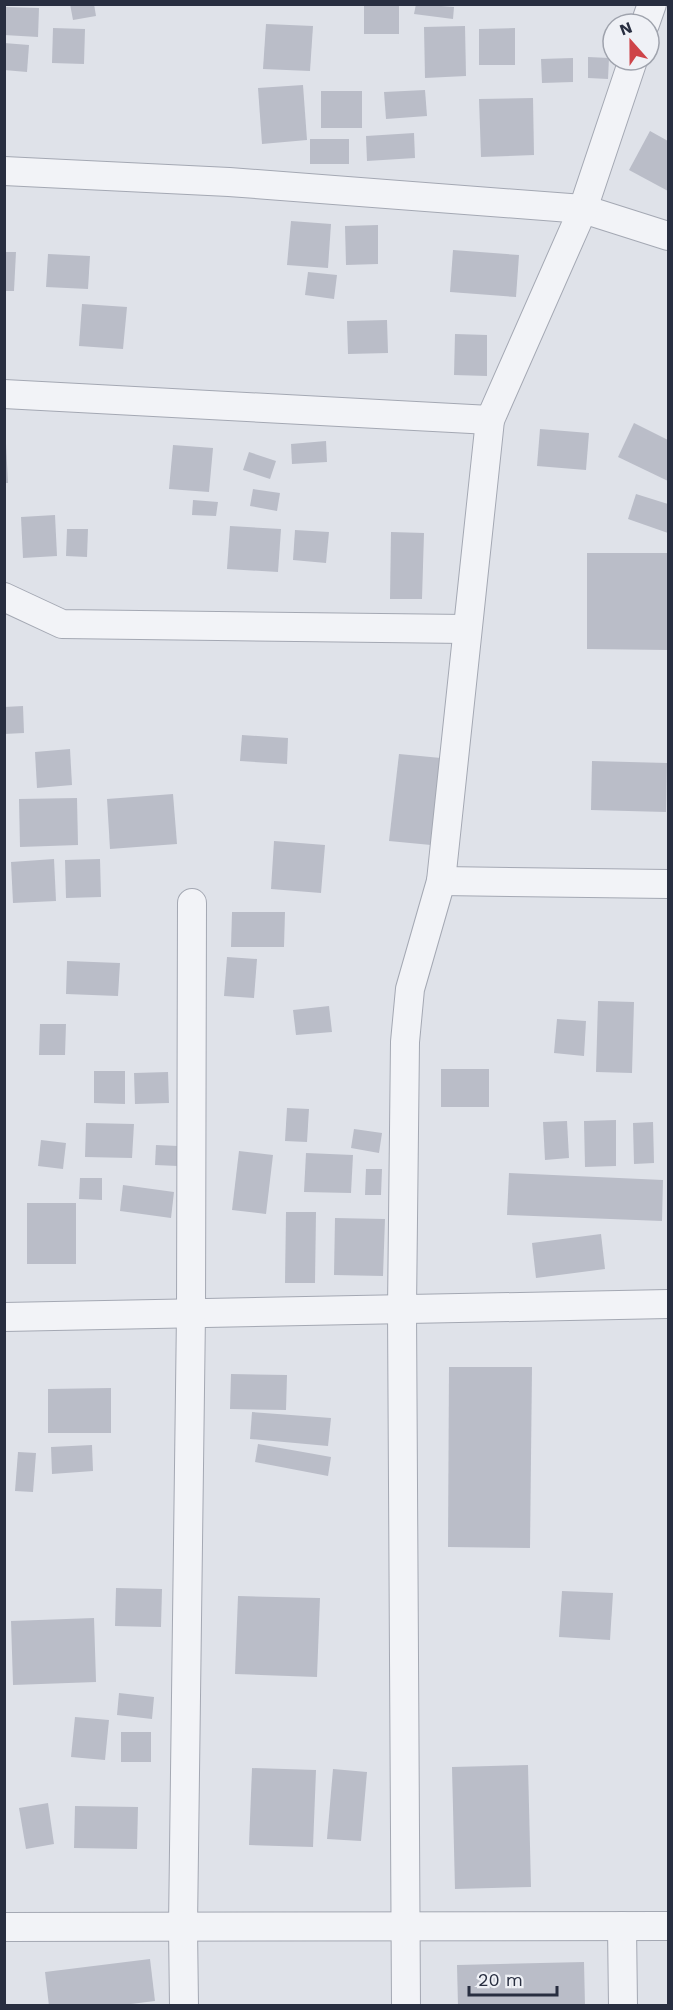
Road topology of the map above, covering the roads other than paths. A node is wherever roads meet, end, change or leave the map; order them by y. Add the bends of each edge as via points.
1 (629, 72) edge
2 (4, 171) edge
3 (583, 209) junction
4 (669, 236) edge
5 (4, 394) edge
6 (490, 420) junction
7 (4, 597) edge
8 (466, 629) junction
9 (441, 881) junction
10 (669, 884) edge
11 (192, 903) dead end
12 (669, 1304) edge
13 (402, 1309) junction
14 (191, 1313) junction
15 (4, 1317) edge
16 (183, 1926) junction
17 (405, 1926) junction
18 (622, 1926) junction
19 (669, 1926) edge
20 (4, 1927) edge
21 (184, 2006) edge
22 (406, 2006) edge
23 (623, 2006) edge

1 - 3 street
2 - 3 street via 229,182
3 - 4 street
3 - 6 street
5 - 6 street
6 - 8 street
7 - 8 street via 62,624
8 - 9 street
9 - 10 street
9 - 13 street via 410,989 405,1042
11 - 14 street
12 - 13 street
13 - 14 street
13 - 17 street
14 - 15 street
14 - 16 street
16 - 17 street
16 - 20 street
16 - 21 street
17 - 18 street
17 - 22 street
18 - 19 street
18 - 23 street

